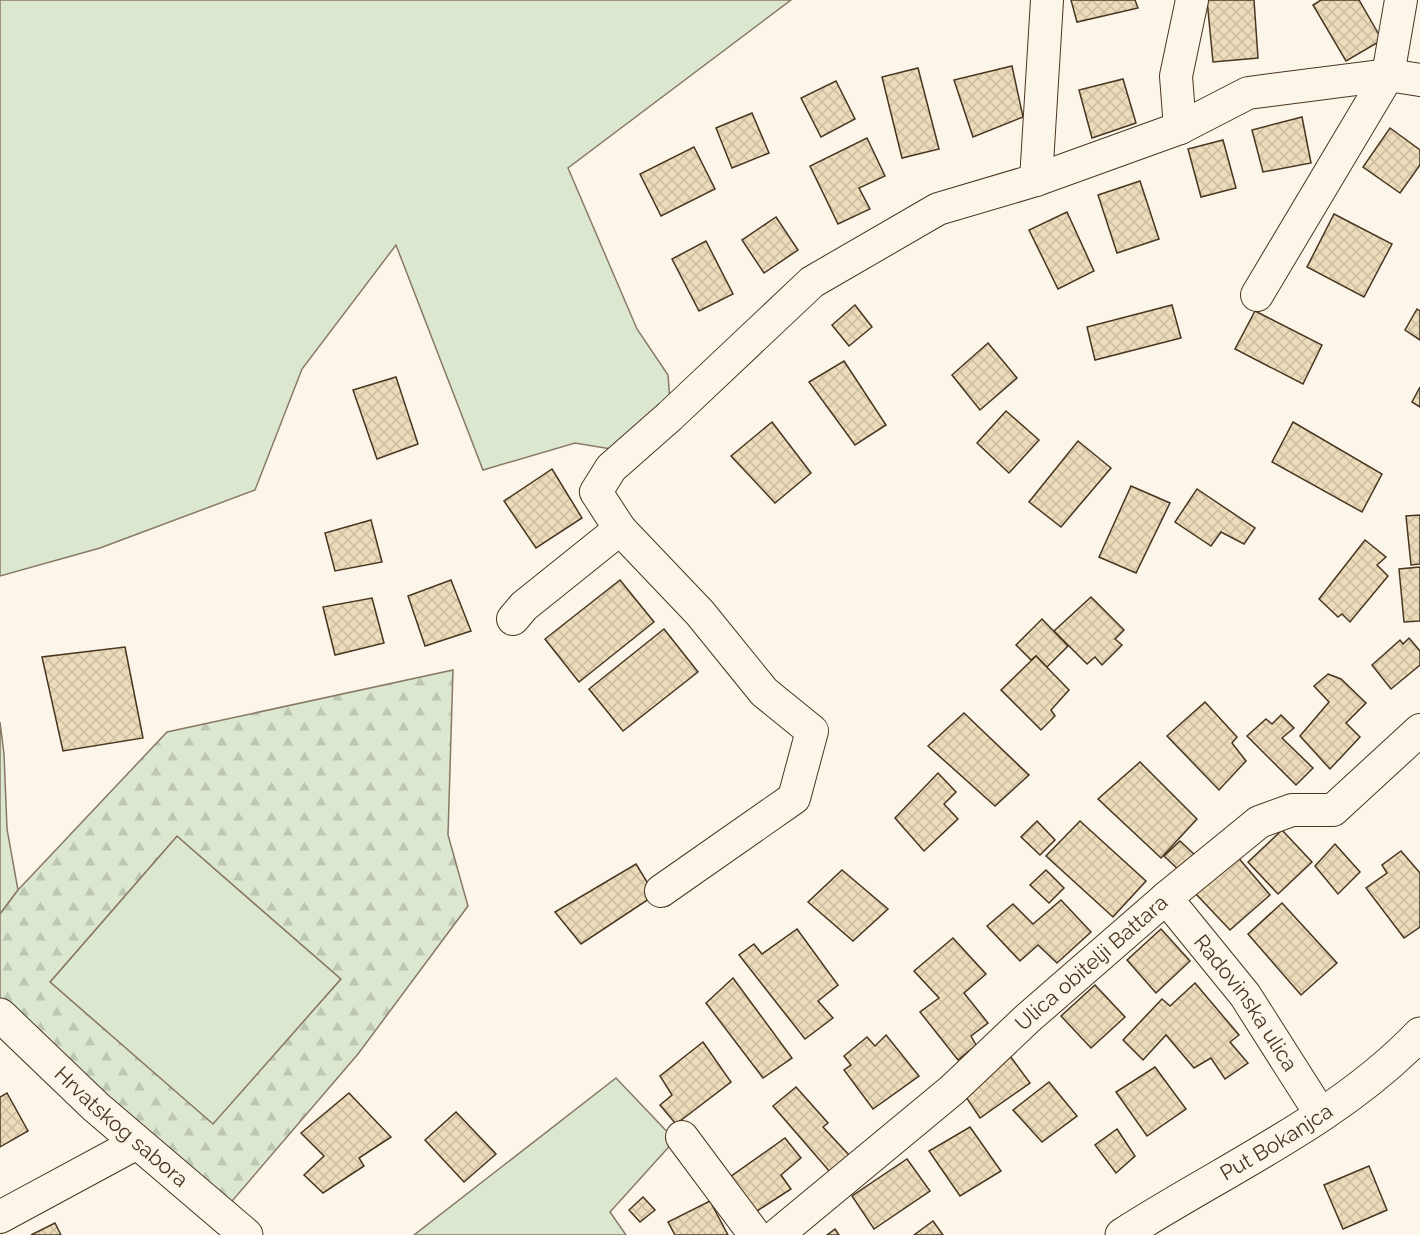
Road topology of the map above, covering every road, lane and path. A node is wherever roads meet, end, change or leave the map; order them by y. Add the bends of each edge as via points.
1 (1047, 0) edge
2 (1192, 0) edge
3 (1401, 0) edge
4 (1388, 75) junction
5 (1420, 80) edge
6 (1180, 128) junction
7 (1036, 180) junction
8 (1257, 295) dead end
9 (620, 529) junction
10 (513, 619) dead end
11 (1420, 730) edge
12 (661, 891) dead end
13 (1166, 898) junction
14 (0, 1015) edge
15 (1420, 1034) edge
16 (1320, 1113) junction
17 (682, 1137) dead end
18 (137, 1143) junction
19 (0, 1217) edge
20 (1138, 1230) edge
21 (246, 1235) edge
22 (754, 1235) edge
23 (777, 1235) edge

1 - 7 street
2 - 6 street via 1176,76
3 - 4 street
4 - 5 street
4 - 6 street via 1248,93
4 - 8 street
6 - 7 street
7 - 9 street via 938,208 812,282 611,468 596,492
9 - 10 street
9 - 12 street via 700,613 764,692 812,731 795,798
11 - 13 street, Ulica obitelji Battara via 1333,810 1292,810 1259,822
13 - 16 street, Radovinska ulica via 1245,995
13 - 23 street, Ulica obitelji Battara via 952,1090
14 - 18 main road, Hrvatskog sabora
15 - 16 main road, Put Bokanjca via 1395,1060
16 - 20 main road, Put Bokanjca
17 - 22 street
18 - 19 street
18 - 21 main road, Hrvatskog sabora

